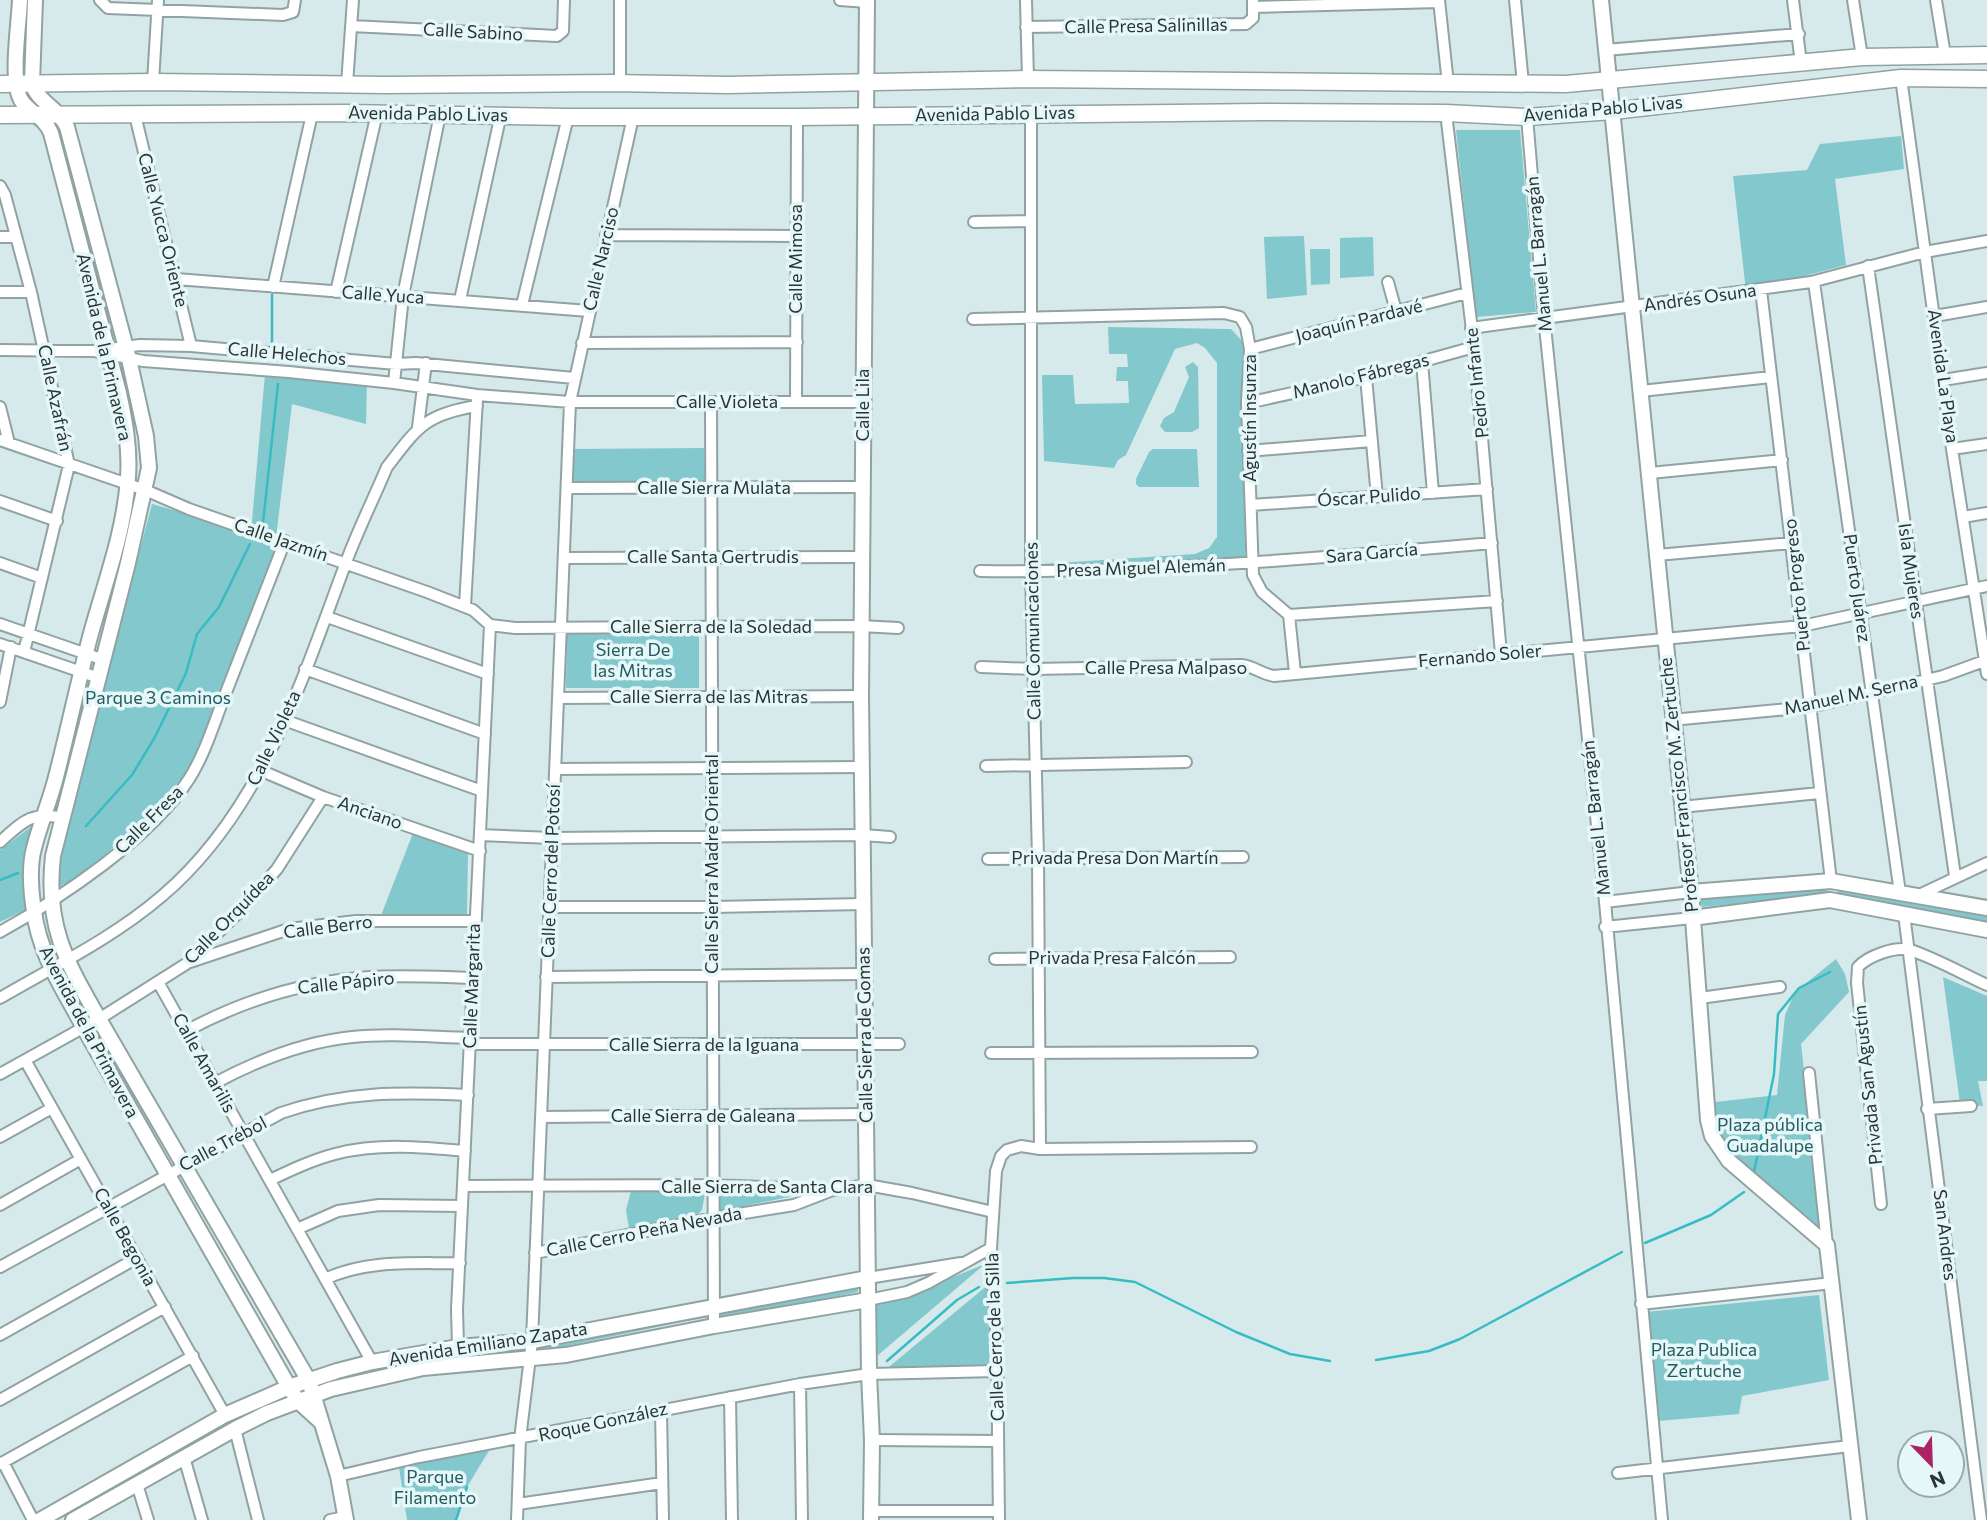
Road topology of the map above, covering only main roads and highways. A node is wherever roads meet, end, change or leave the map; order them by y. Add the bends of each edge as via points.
1 (1987, 55) edge
2 (1987, 79) edge
3 (16, 84) edge
4 (0, 115) edge

1 - 3 main road, Avenida Pablo Livas via 1862,57 1566,84 1028,79 728,85
2 - 4 main road, Avenida Pablo Livas via 1901,78 1527,117 1446,113

